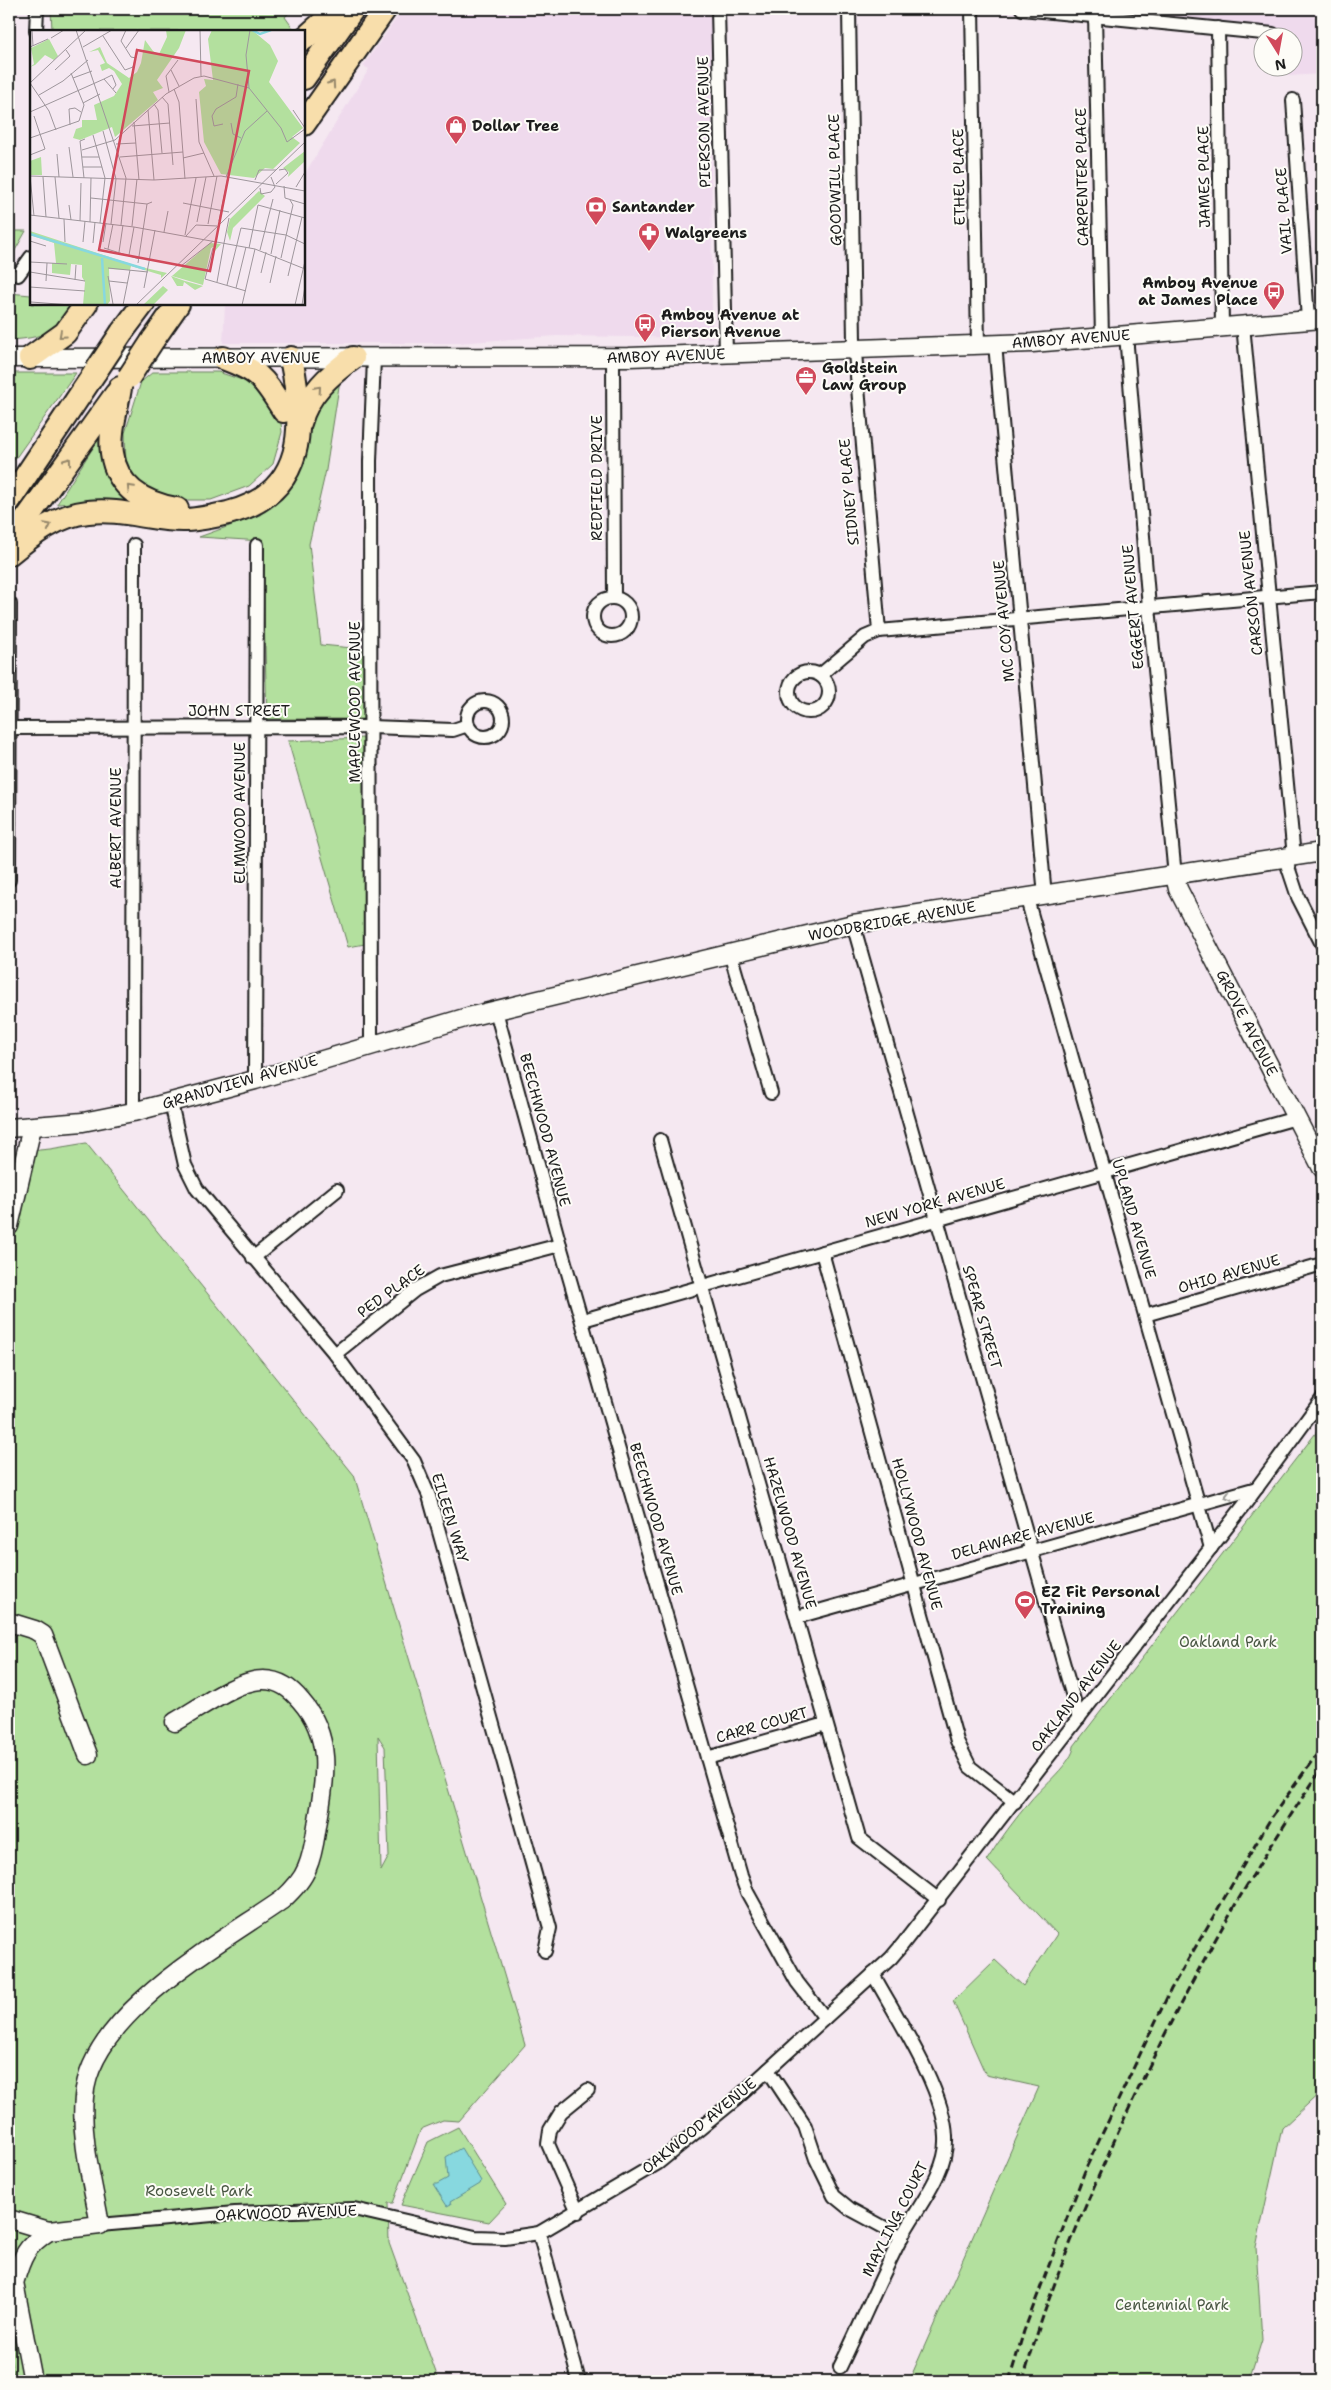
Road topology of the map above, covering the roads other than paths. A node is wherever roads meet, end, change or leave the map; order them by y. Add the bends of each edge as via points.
1 (37, 9) edge
2 (338, 9) edge
3 (354, 9) edge
4 (385, 9) edge
5 (718, 9) edge
6 (849, 9) edge
7 (972, 9) edge
8 (1022, 9) edge
9 (1095, 15) junction
10 (1218, 28) junction
11 (36, 30) edge
12 (1254, 32) edge
13 (305, 38) edge
14 (305, 77) edge
15 (1293, 100) dead end
16 (305, 123) edge
17 (30, 258) edge
18 (18, 275) dead end
19 (85, 305) edge
20 (141, 305) edge
21 (177, 305) edge
22 (1315, 319) edge
23 (1243, 325) junction
24 (1222, 327) junction
25 (1126, 335) junction
26 (1102, 337) junction
27 (986, 345) junction
28 (854, 350) junction
29 (726, 354) junction
30 (20, 358) edge
31 (223, 358) junction
32 (286, 358) junction
33 (363, 358) junction
34 (613, 358) junction
35 (125, 382) junction
36 (284, 411) junction
37 (297, 431) junction
38 (36, 463) junction
39 (9, 475) edge
40 (9, 501) edge
41 (9, 543) edge
42 (134, 545) dead end
43 (257, 545) dead end
44 (9, 554) edge
45 (1322, 592) edge
46 (1268, 596) junction
47 (614, 598) dead end
48 (10, 604) edge
49 (1149, 607) junction
50 (1020, 619) junction
51 (879, 631) junction
52 (820, 675) dead end
53 (468, 725) dead end
54 (256, 727) junction
55 (371, 727) junction
56 (9, 728) edge
57 (132, 728) junction
58 (1322, 852) edge
59 (1289, 858) junction
60 (1175, 876) junction
61 (9, 880) edge
62 (1045, 896) junction
63 (1027, 899) junction
64 (853, 924) junction
65 (1322, 944) edge
66 (730, 953) junction
67 (496, 1011) junction
68 (468, 1017) joint
69 (371, 1045) junction
70 (255, 1080) junction
71 (771, 1093) dead end
72 (171, 1103) junction
73 (133, 1112) junction
74 (1296, 1118) junction
75 (32, 1127) junction
76 (9, 1128) edge
77 (660, 1140) dead end
78 (1322, 1168) edge
79 (1104, 1172) junction
80 (337, 1190) dead end
81 (937, 1220) junction
82 (9, 1226) edge
83 (560, 1245) junction
84 (822, 1252) junction
85 (253, 1258) junction
86 (1322, 1264) edge
87 (703, 1287) junction
88 (1145, 1315) junction
89 (583, 1320) junction
90 (335, 1354) junction
91 (1322, 1399) edge
92 (1257, 1488) junction
93 (1198, 1504) junction
94 (1211, 1548) junction
95 (1031, 1550) junction
96 (914, 1583) junction
97 (797, 1616) junction
98 (9, 1622) edge
99 (1079, 1718) junction
100 (174, 1722) dead end
101 (826, 1724) junction
102 (88, 1755) dead end
103 (707, 1758) junction
104 (1015, 1802) junction
105 (939, 1900) junction
106 (926, 1916) joint
107 (545, 1951) dead end
108 (873, 1974) junction
109 (825, 2018) junction
110 (768, 2070) junction
111 (588, 2090) dead end
112 (578, 2212) junction
113 (9, 2219) edge
114 (100, 2225) junction
115 (49, 2231) junction
116 (539, 2234) junction
117 (902, 2237) junction
118 (11, 2279) edge
119 (840, 2367) dead end
120 (33, 2381) edge
121 (578, 2381) edge

1 - 11 street
2 - 13 highway
3 - 14 highway
16 -> 4 highway
5 - 29 street, PIERSON AVENUE
6 - 28 street, GOODWILL PLACE
7 - 27 street, ETHEL PLACE
8 - 9 street
9 - 10 street
9 - 26 street, CARPENTER PLACE
10 - 12 street
10 - 24 street, JAMES PLACE
15 - 22 street, VAIL PLACE
17 - 18 street
19 -> 30 highway via 65,333
20 - 38 highway, bridge
21 - 35 highway, bridge
22 - 23 street, AMBOY AVENUE
23 - 24 street, AMBOY AVENUE
23 - 46 street, CARSON AVENUE
24 - 25 street, AMBOY AVENUE
25 - 26 street, AMBOY AVENUE
25 - 49 street, EGGERT AVENUE
26 - 27 street, AMBOY AVENUE
27 - 28 street, AMBOY AVENUE
27 - 50 street, MC COY AVENUE
28 - 29 street, AMBOY AVENUE
28 - 51 street, SIDNEY PLACE
29 - 34 street, AMBOY AVENUE
30 - 31 street, AMBOY AVENUE
31 - 32 street, AMBOY AVENUE
31 - 36 highway via 250,368 265,381
32 - 33 street, AMBOY AVENUE
32 - 36 highway via 280,385
32 - 37 highway via 298,402
33 - 34 street, AMBOY AVENUE
37 -> 33 highway via 305,405 337,370
33 - 55 street, MAPLEWOOD AVENUE via 370,460
34 - 47 street, REDFIELD DRIVE
36 -> 35 highway via 286,438 281,461 245,496 186,510 156,506 134,493 120,477 112,454 113,428
41 -> 35 highway
44 -> 37 highway via 38,531 61,519 88,512 185,520 240,510 279,485 292,465
38 - 39 highway
38 - 40 highway
42 - 57 street, ALBERT AVENUE
43 - 54 street, ELMWOOD AVENUE
45 - 46 street
46 - 49 street
46 - 59 street, CARSON AVENUE
48 - 56 street
49 - 50 street
49 - 60 street, EGGERT AVENUE
50 - 51 street
50 - 62 street, MC COY AVENUE
51 - 52 street via 865,637
53 - 55 street, JOHN STREET via 453,730
54 - 55 street, JOHN STREET
54 - 57 street, JOHN STREET
54 - 70 street, ELMWOOD AVENUE
55 - 69 street, MAPLEWOOD AVENUE
56 - 57 street, JOHN STREET
56 - 61 street
57 - 73 street, ALBERT AVENUE
58 - 59 street, WOODBRIDGE AVENUE
59 - 60 street, WOODBRIDGE AVENUE
59 - 65 street, CARSON AVENUE via 1298,897
60 - 62 street, WOODBRIDGE AVENUE
60 - 74 street, GROVE AVENUE via 1178,889
62 - 63 street, WOODBRIDGE AVENUE
63 - 64 street, WOODBRIDGE AVENUE
63 - 79 street, UPLAND AVENUE
64 - 66 street, WOODBRIDGE AVENUE
64 - 81 street, SPEAR STREET
66 - 67 street, WOODBRIDGE AVENUE
66 - 71 street
67 - 68 street, WOODBRIDGE AVENUE
67 - 83 street, BEECHWOOD AVENUE
68 - 69 street, GRANDVIEW AVENUE
69 - 70 street, GRANDVIEW AVENUE
70 - 72 street, GRANDVIEW AVENUE
72 - 73 street, GRANDVIEW AVENUE
72 - 85 street, EILEEN WAY via 185,1165 197,1189
73 - 75 street, GRANDVIEW AVENUE via 83,1122
74 - 78 street, GROVE AVENUE
74 - 79 street, NEW YORK AVENUE
75 - 76 street, GRANDVIEW AVENUE
75 - 82 street
77 - 87 street, HAZELWOOD AVENUE
79 - 81 street, NEW YORK AVENUE
79 - 88 street, UPLAND AVENUE
80 - 85 street
81 - 84 street, NEW YORK AVENUE
81 - 95 street, SPEAR STREET
83 - 89 street, BEECHWOOD AVENUE
83 - 90 street, PED PLACE via 440,1276 415,1290
84 - 87 street, NEW YORK AVENUE
84 - 96 street, HOLLYWOOD AVENUE
85 - 90 street, EILEEN WAY
86 - 88 street, OHIO AVENUE
87 - 89 street, NEW YORK AVENUE
87 - 97 street, HAZELWOOD AVENUE
88 - 93 street, UPLAND AVENUE
89 - 103 street, BEECHWOOD AVENUE
90 - 107 street, EILEEN WAY via 414,1461 429,1496 550,1928
91 - 92 street, OAKLAND AVENUE
92 -> 93 street, DELAWARE AVENUE
92 - 94 street, OAKLAND AVENUE
93 - 94 street, UPLAND AVENUE
93 - 95 street, DELAWARE AVENUE
94 - 99 street, OAKLAND AVENUE
95 - 96 street, DELAWARE AVENUE
95 - 99 street, SPEAR STREET
96 - 97 street, DELAWARE AVENUE
96 - 104 street, HOLLYWOOD AVENUE via 963,1755 981,1777
97 - 101 street, HAZELWOOD AVENUE
98 - 102 street via 43,1635
99 - 104 street, OAKLAND AVENUE
100 - 114 street via 238,1686 256,1680 274,1680 294,1692 314,1718 325,1750 324,1789 313,1851 296,1887 143,2000 106,2040 93,2061 87,2077 84,2118
101 - 103 street, CARR COURT
101 - 105 street, HAZELWOOD AVENUE via 858,1838
103 - 109 street, BEECHWOOD AVENUE via 747,1892 797,1982
104 - 105 street, OAKLAND AVENUE
105 - 106 street, OAKLAND AVENUE
106 - 108 street, OAKWOOD AVENUE
108 - 109 street, OAKWOOD AVENUE
108 - 117 street, MAYLING COURT via 927,2073 942,2113 946,2135 946,2150 940,2169
109 - 110 street, OAKWOOD AVENUE
110 - 112 street, OAKWOOD AVENUE via 658,2163
110 - 117 street via 805,2126 834,2196 850,2209
111 - 112 street via 560,2112 550,2130 548,2144
112 - 116 street, OAKWOOD AVENUE
113 - 115 street, OAKWOOD AVENUE
114 - 115 street, OAKWOOD AVENUE
114 - 116 street, OAKWOOD AVENUE via 235,2213 354,2209 475,2237
115 - 118 street via 35,2240 22,2256
116 - 121 street
117 - 119 street, MAYLING COURT
118 - 120 street

